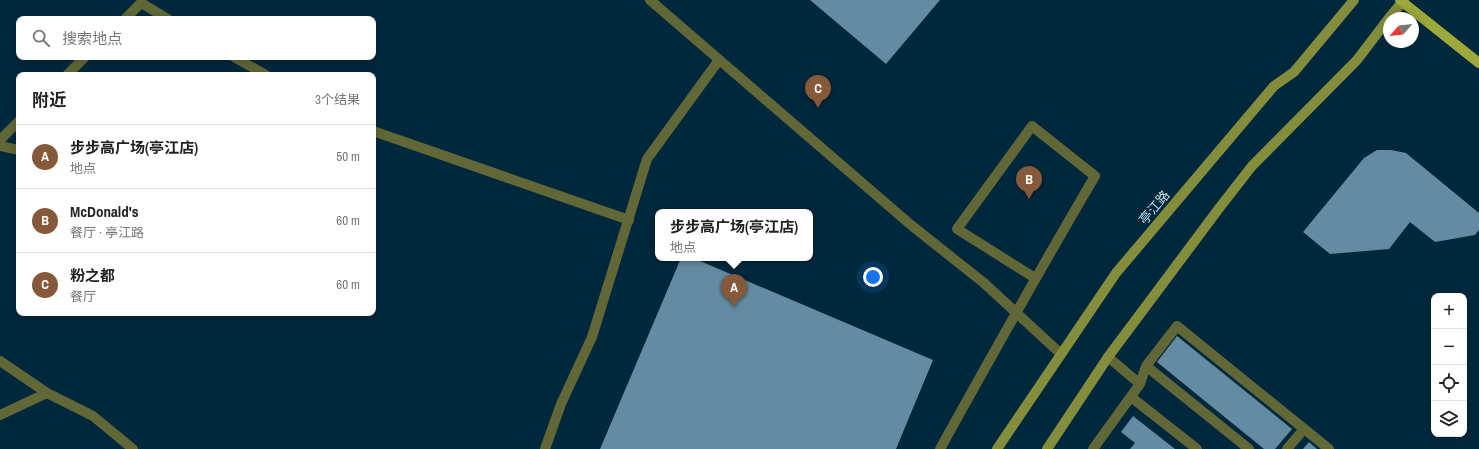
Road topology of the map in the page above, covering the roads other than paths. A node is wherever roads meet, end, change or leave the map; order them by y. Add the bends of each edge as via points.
1 (650, 0) edge
2 (1354, 0) edge
3 (1402, 1) edge
4 (139, 2) edge
5 (1394, 12) edge
6 (127, 16) edge
7 (163, 16) edge
8 (1383, 26) edge
9 (82, 60) edge
10 (239, 60) edge
11 (719, 60) junction
12 (1479, 63) edge
13 (70, 72) edge
14 (261, 72) edge
15 (16, 124) edge
16 (376, 132) edge
17 (0, 140) edge
18 (0, 146) edge
19 (16, 149) edge
20 (629, 220) junction
21 (1035, 278) junction
22 (1016, 312) junction
23 (1061, 354) junction
24 (1108, 357) junction
25 (0, 361) edge
26 (1146, 366) junction
27 (1140, 384) junction
28 (47, 393) junction
29 (1131, 397) junction
30 (0, 415) edge
31 (1304, 429) junction
32 (133, 449) edge
33 (545, 449) edge
34 (940, 449) edge
35 (997, 449) edge
36 (1047, 449) edge
37 (1093, 449) edge
38 (1197, 449) edge
39 (1249, 449) edge
40 (1287, 449) edge
41 (1329, 449) edge

1 - 11 street
2 - 23 main road, 亭江路 via 1294,72 1274,86 1116,273
3 - 5 main road
3 - 12 main road
4 - 6 street
4 - 7 street
8 - 24 main road via 1357,60 1252,166
9 - 13 street
10 - 14 street
11 - 20 street via 647,159
11 - 22 street
15 - 17 street
16 - 20 street
18 - 19 street
20 - 33 street via 592,337 561,404
21 - 21 street via 1095,176 1032,126 957,229
21 - 22 street
22 - 23 street
22 - 34 street
23 - 35 main road, 亭江路
24 - 27 street
24 - 36 main road
25 - 28 street
26 - 27 street
26 - 31 street via 1177,326
26 - 39 street
27 - 29 street
28 - 30 street
28 - 32 street via 93,416
29 - 37 street
29 - 38 street
31 - 40 street
31 - 41 street

